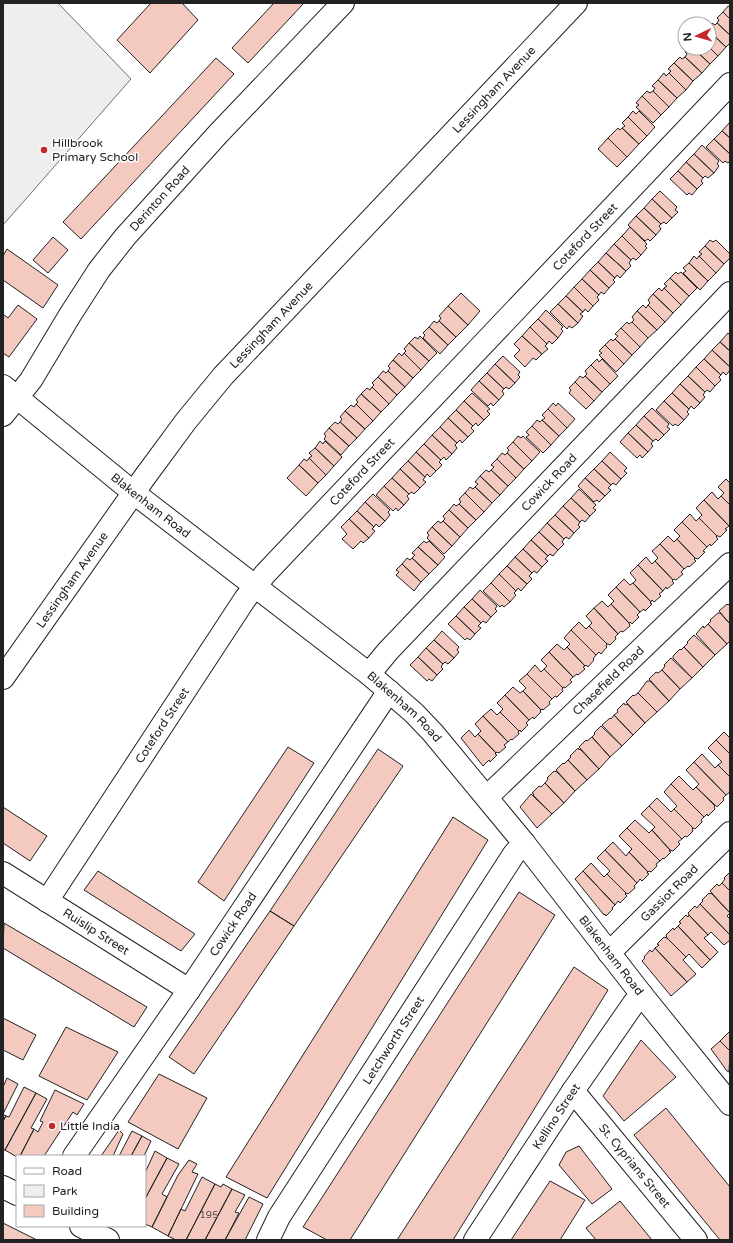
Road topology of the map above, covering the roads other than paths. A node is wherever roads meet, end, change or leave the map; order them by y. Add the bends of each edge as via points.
1 (343, 3) edge
2 (576, 3) edge
3 (730, 84) edge
4 (730, 293) edge
5 (10, 392) edge
6 (3, 415) edge
7 (134, 493) junction
8 (730, 564) edge
9 (255, 586) junction
10 (369, 674) junction
11 (3, 678) edge
12 (389, 691) junction
13 (487, 797) junction
14 (730, 833) edge
15 (524, 843) junction
16 (3, 873) edge
17 (47, 901) junction
18 (609, 953) junction
19 (189, 990) junction
20 (642, 995) junction
21 (573, 1091) junction
22 (730, 1104) edge
23 (75, 1155) edge
24 (3, 1188) edge
25 (16, 1194) edge
26 (83, 1227) edge
27 (108, 1240) edge
28 (268, 1240) edge
29 (475, 1240) edge
30 (696, 1240) edge

1 - 5 main road, Derinton Road via 218,134 125,237 99,270 31,380
2 - 7 main road, Lessingham Avenue via 223,376 186,421
3 - 9 main road, Coteford Street
4 - 10 main road, Cowick Road
5 - 6 main road, Derinton Road
5 - 7 main road, Blakenham Road
7 - 9 main road, Blakenham Road
7 - 11 main road, Lessingham Avenue
8 - 13 main road, Chasefield Road
9 - 10 main road, Blakenham Road
9 - 17 main road, Coteford Street
10 - 12 main road, Blakenham Road
12 - 13 main road, Blakenham Road via 433,733
12 - 19 main road, Cowick Road
13 - 15 main road, Blakenham Road
14 - 18 main road, Gassiot Road
15 - 18 main road, Blakenham Road
15 - 28 main road, Letchworth Street via 514,854 279,1217
16 - 17 main road, Ruislip Street
17 - 19 main road, Ruislip Street
18 - 20 main road, Blakenham Road
19 - 23 main road, Cowick Road
20 - 21 main road, Kellino Street
20 - 22 main road, Blakenham Road
21 - 29 main road, Kellino Street
21 - 30 main road, St. Cyprians Street
24 - 25 main road
26 - 27 main road

